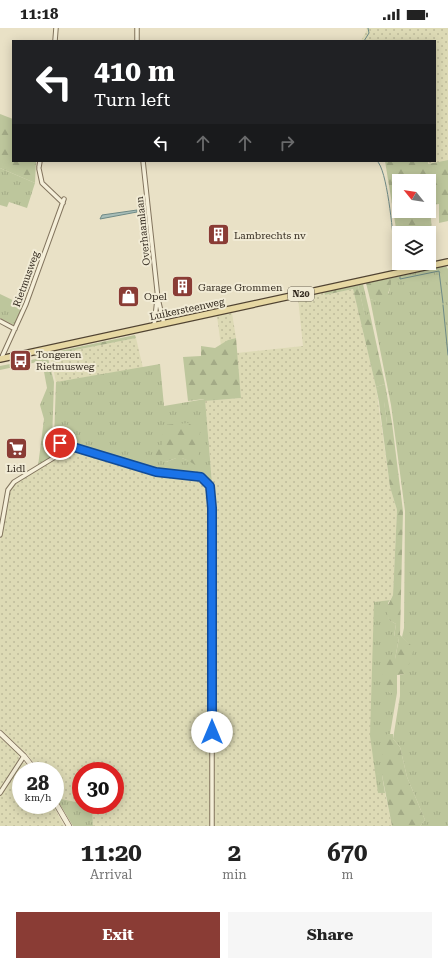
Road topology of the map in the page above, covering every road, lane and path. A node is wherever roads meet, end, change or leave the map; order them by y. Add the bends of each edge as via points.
1 (56, 28) edge
2 (137, 28) edge
3 (55, 40) edge
4 (136, 40) edge
5 (40, 162) edge
6 (143, 162) edge
7 (448, 262) edge
8 (158, 299) junction
9 (0, 321) edge
10 (164, 324) junction
11 (154, 326) junction
12 (15, 329) junction
13 (1, 359) edge
14 (0, 535) edge
15 (0, 733) edge
16 (24, 756) junction
17 (29, 762) edge
18 (0, 793) edge
19 (62, 814) edge
20 (68, 826) edge
21 (212, 826) edge

1 - 3 street
2 - 4 street
5 - 12 street, Rietmusweg via 42,183 63,201
6 - 8 street, Overhaamlaan
7 - 10 main road, Luikersteenweg / N20
8 - 10 street, Overhaamlaan
8 - 11 street, Overhaamlaan
9 - 12 street
10 - 11 main road, Luikersteenweg / N20
11 - 13 main road, Luikersteenweg / N20
12 - 13 street, Rietmusweg
14 - 21 street via 8,490 14,482 55,457 60,443 156,472 201,477 208,482 212,495
15 - 16 street
16 - 17 street
16 - 18 street
19 - 20 street

